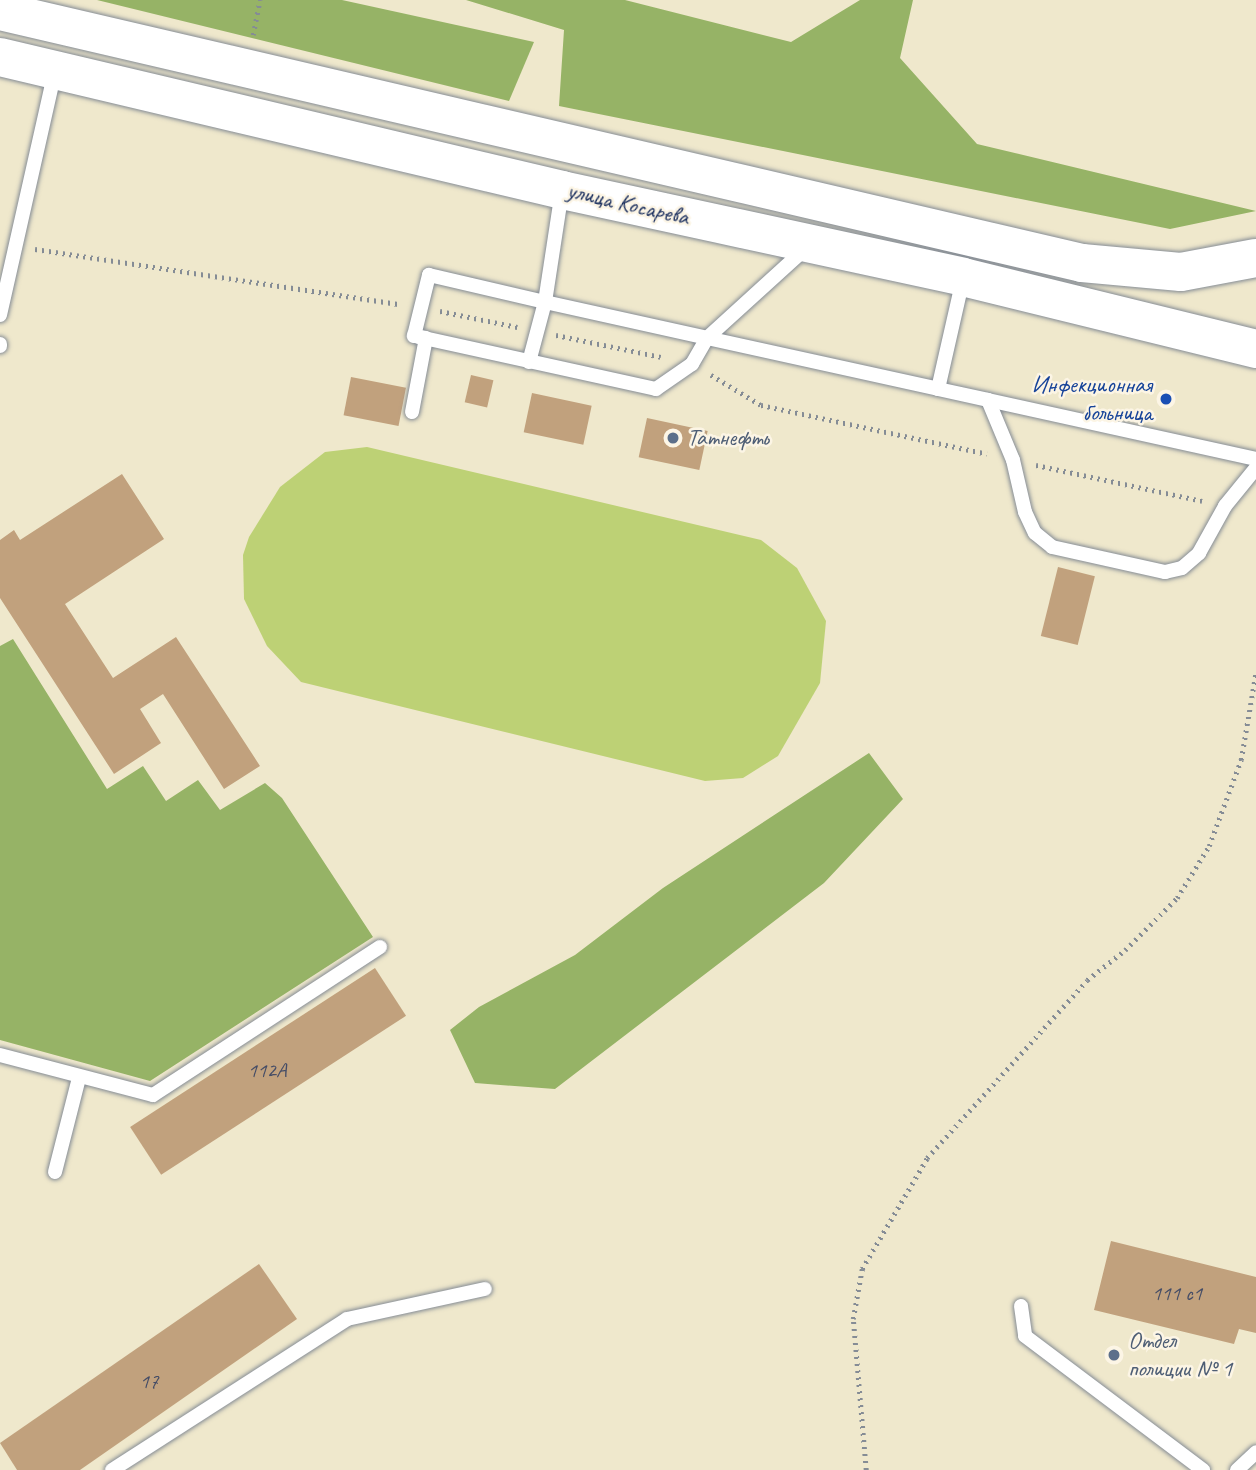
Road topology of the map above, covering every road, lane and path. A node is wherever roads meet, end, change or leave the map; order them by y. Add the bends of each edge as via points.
1 (0, 11) edge
2 (0, 57) edge
3 (55, 70) junction
4 (562, 190) junction
5 (810, 245) junction
6 (1256, 258) edge
7 (963, 277) junction
8 (545, 302) junction
9 (0, 315) edge
10 (426, 338) junction
11 (707, 338) junction
12 (1256, 349) edge
13 (528, 362) junction
14 (938, 389) junction
15 (988, 400) junction
16 (412, 412) dead end
17 (1256, 460) edge
18 (1256, 468) edge
19 (1256, 671) edge
20 (380, 947) dead end
21 (0, 1055) edge
22 (79, 1078) junction
23 (55, 1172) dead end
24 (485, 1289) dead end
25 (1021, 1306) dead end
26 (1256, 1452) edge
27 (112, 1470) edge
28 (866, 1470) edge
29 (1203, 1470) edge
30 (1237, 1470) edge

1 - 6 main road, улица Косарева via 1082,263 1181,272
2 - 3 main road, улица Косарева
3 - 4 main road, улица Косарева
3 - 9 lane
4 - 5 main road, улица Косарева
4 - 8 lane
5 - 7 main road, улица Косарева
5 - 11 lane
7 - 12 main road, улица Косарева
7 - 14 lane
8 - 10 lane via 429,275 414,335
8 - 11 lane
8 - 13 lane
10 - 13 lane
10 - 16 lane
11 - 13 lane via 692,364 656,389
11 - 14 lane
14 - 15 lane
15 - 17 lane
15 - 18 lane via 1013,460 1025,512 1035,533 1052,547 1165,572 1182,568 1199,553 1225,506
19 - 28 path via 1241,760 1209,846 1177,898 1087,980 927,1158 862,1269 853,1319
20 - 22 lane via 153,1095
21 - 22 lane
22 - 23 lane
24 - 27 lane via 346,1319
25 - 29 lane via 1025,1336
26 - 30 lane

